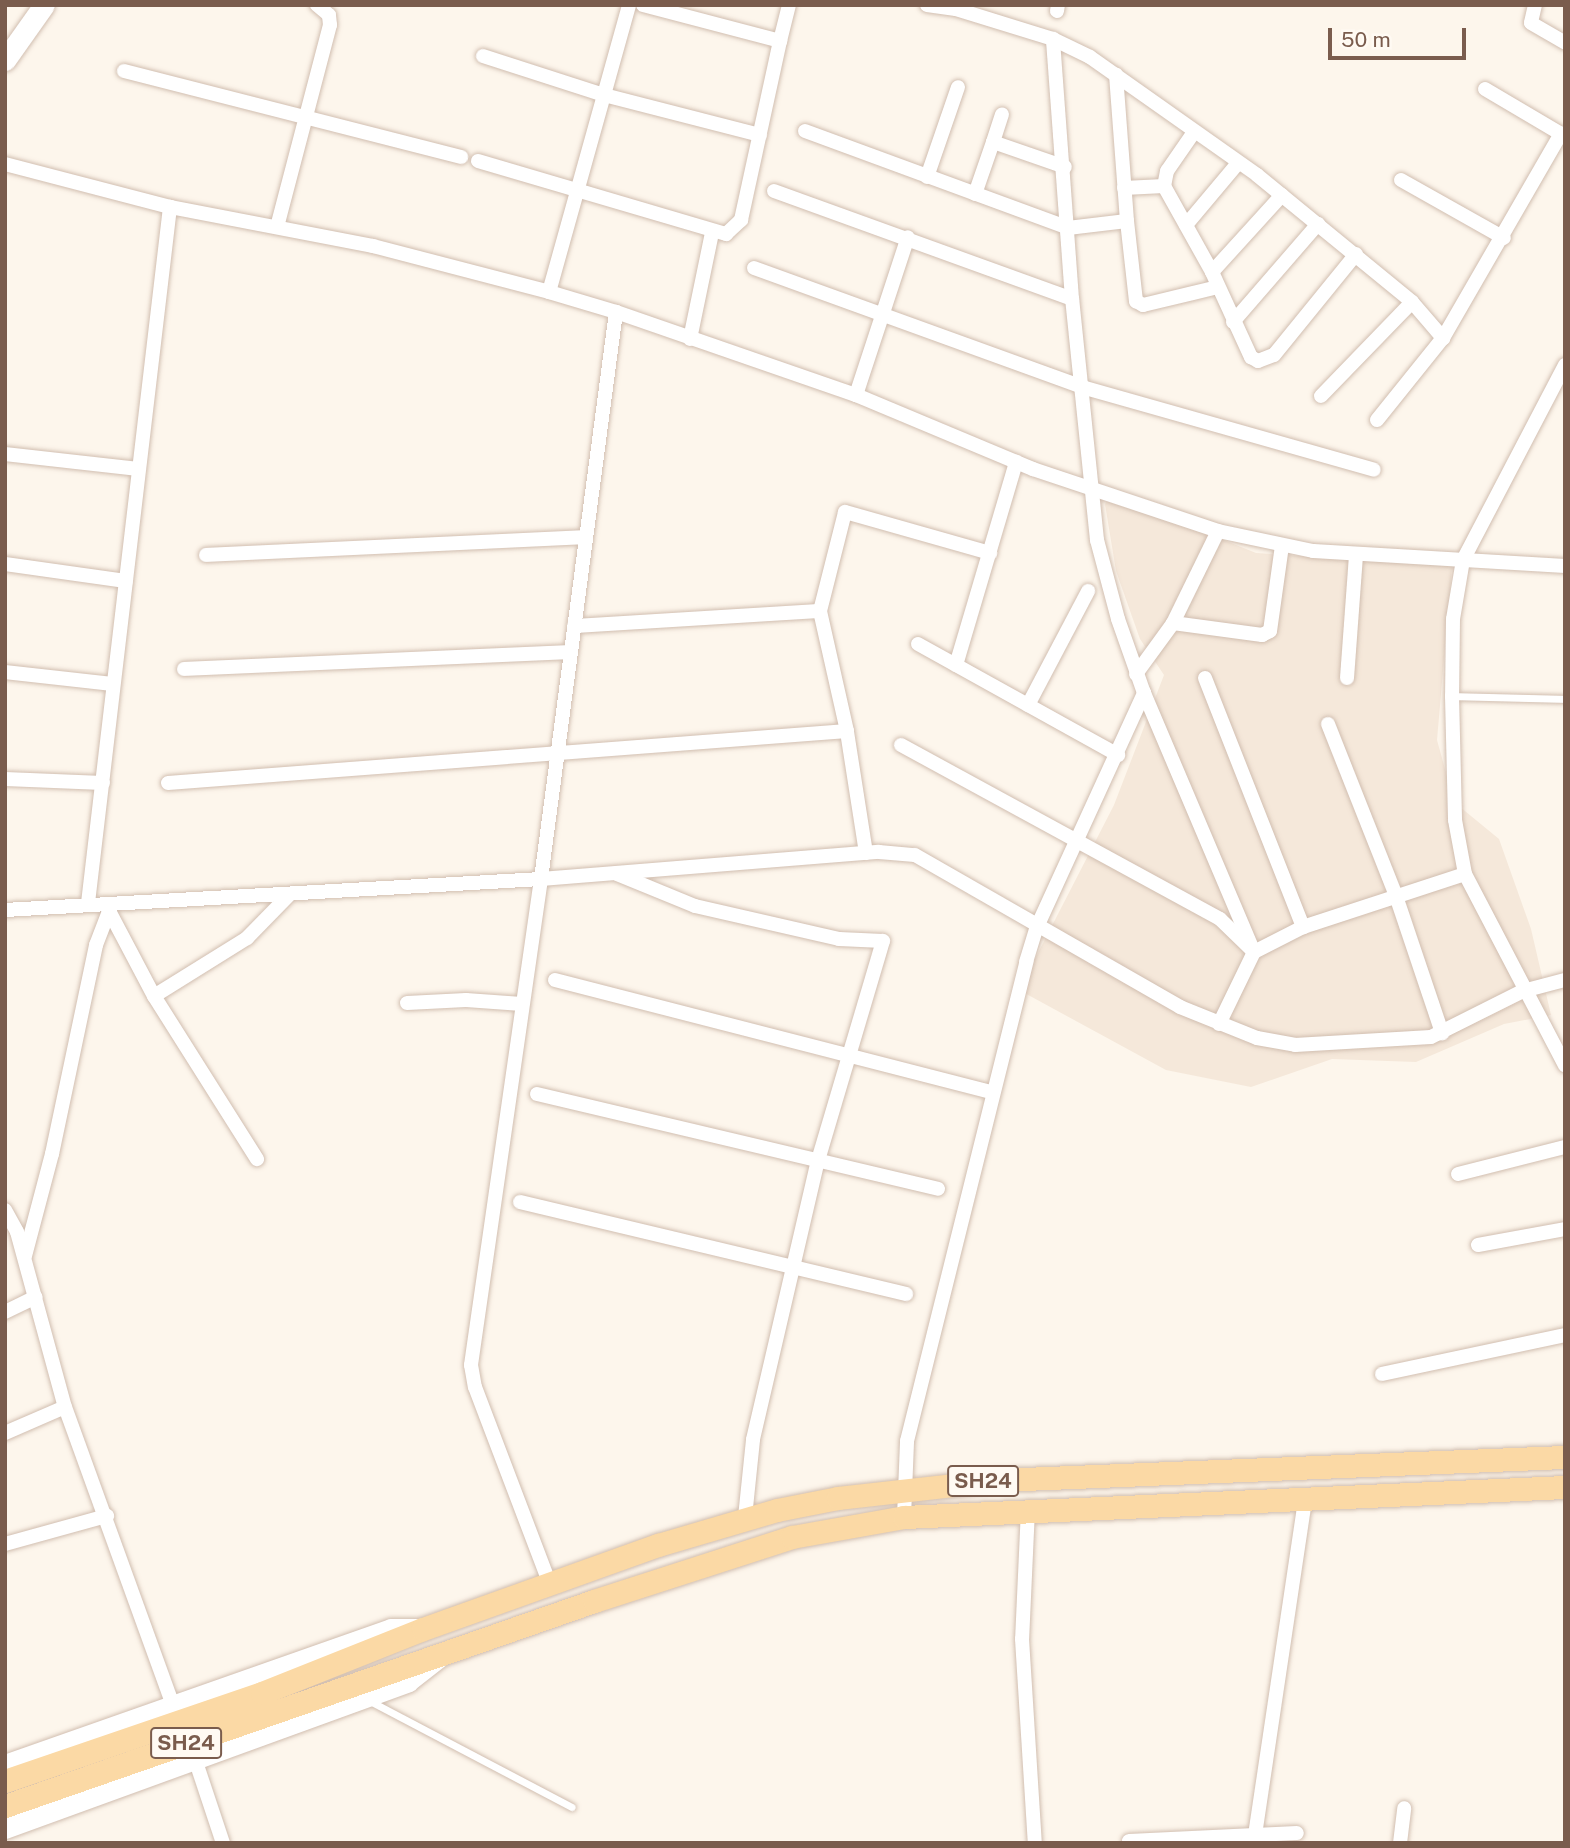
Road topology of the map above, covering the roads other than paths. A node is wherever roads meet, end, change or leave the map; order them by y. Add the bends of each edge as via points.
1 (44, 5) edge
2 (317, 5) edge
3 (629, 5) edge
4 (643, 5) edge
5 (789, 5) edge
6 (927, 5) edge
7 (1535, 5) edge
8 (956, 7) edge
9 (1053, 39) junction
10 (780, 41) junction
11 (1565, 43) edge
12 (484, 56) dead end
13 (5, 60) edge
14 (124, 71) dead end
15 (1116, 74) junction
16 (958, 88) dead end
17 (1485, 89) dead end
18 (604, 95) junction
19 (1002, 114) dead end
20 (305, 117) junction
21 (805, 131) dead end
22 (1194, 132) junction
23 (760, 135) junction
24 (1563, 135) edge
25 (993, 142) junction
26 (461, 157) dead end
27 (478, 161) dead end
28 (1238, 163) junction
29 (5, 164) edge
30 (1065, 167) junction
31 (927, 177) junction
32 (1401, 180) dead end
33 (1164, 186) junction
34 (1125, 188) junction
35 (774, 191) dead end
36 (577, 193) junction
37 (975, 194) junction
38 (1282, 195) junction
39 (170, 206) junction
40 (1127, 221) junction
41 (1318, 224) junction
42 (1186, 225) junction
43 (277, 227) junction
44 (1068, 228) junction
45 (712, 233) junction
46 (908, 237) junction
47 (1504, 238) junction
48 (1356, 254) junction
49 (754, 268) dead end
50 (1212, 272) junction
51 (1218, 287) junction
52 (549, 292) junction
53 (1072, 299) junction
54 (1412, 302) junction
55 (616, 312) junction
56 (884, 317) junction
57 (1233, 322) junction
58 (1443, 338) junction
59 (690, 339) junction
60 (1565, 365) edge
61 (1085, 388) junction
62 (856, 395) junction
63 (1321, 396) dead end
64 (1377, 420) dead end
65 (5, 454) edge
66 (1016, 462) junction
67 (138, 469) junction
68 (1374, 470) dead end
69 (1093, 489) junction
70 (1218, 531) junction
71 (586, 537) junction
72 (1282, 546) junction
73 (989, 553) junction
74 (1356, 554) junction
75 (206, 555) dead end
76 (1463, 560) junction
77 (5, 564) edge
78 (1565, 566) edge
79 (126, 581) junction
80 (1088, 591) dead end
81 (820, 611) junction
82 (1173, 623) junction
83 (574, 626) junction
84 (919, 644) dead end
85 (570, 652) junction
86 (956, 665) junction
87 (184, 669) dead end
88 (5, 672) edge
89 (1136, 674) junction
90 (1205, 678) dead end
91 (1347, 678) dead end
92 (112, 684) junction
93 (1144, 693) junction
94 (1452, 696) junction
95 (1565, 699) edge
96 (1028, 705) junction
97 (1328, 724) dead end
98 (847, 730) junction
99 (901, 744) dead end
100 (1118, 755) junction
101 (555, 756) junction
102 (5, 779) edge
103 (103, 783) junction
104 (168, 783) dead end
105 (1076, 841) junction
106 (866, 853) junction
107 (616, 874) junction
108 (1465, 874) junction
109 (541, 879) junction
110 (289, 895) junction
111 (1396, 896) junction
112 (88, 903) junction
113 (107, 908) junction
114 (5, 909) edge
115 (1303, 927) junction
116 (1037, 929) junction
117 (1254, 952) junction
118 (1565, 979) edge
119 (555, 980) dead end
120 (1523, 991) junction
121 (154, 996) junction
122 (407, 1003) dead end
123 (522, 1004) junction
124 (1219, 1024) junction
125 (1442, 1033) junction
126 (1560, 1043) edge
127 (848, 1053) junction
128 (1565, 1065) edge
129 (992, 1093) junction
130 (537, 1094) dead end
131 (1565, 1147) edge
132 (257, 1159) dead end
133 (818, 1160) junction
134 (1458, 1174) dead end
135 (937, 1189) dead end
136 (520, 1202) dead end
137 (5, 1210) edge
138 (1565, 1229) edge
139 (1478, 1245) dead end
140 (24, 1257) junction
141 (794, 1268) junction
142 (906, 1294) dead end
143 (36, 1297) junction
144 (5, 1312) edge
145 (1565, 1335) edge
146 (1382, 1374) dead end
147 (65, 1407) junction
148 (5, 1433) edge
149 (1565, 1457) edge
150 (1565, 1487) edge
151 (902, 1489) junction
152 (1305, 1500) junction
153 (1028, 1509) junction
154 (107, 1516) junction
155 (904, 1517) junction
156 (745, 1518) junction
157 (5, 1544) edge
158 (550, 1584) junction
159 (423, 1629) junction
160 (366, 1689) junction
161 (173, 1705) junction
162 (196, 1762) junction
163 (5, 1765) edge
164 (5, 1781) edge
165 (5, 1806) edge
166 (572, 1807) dead end
167 (1404, 1808) dead end
168 (5, 1828) edge
169 (1297, 1833) dead end
170 (1255, 1835) junction
171 (1129, 1841) edge
172 (223, 1843) edge
173 (1035, 1843) edge
174 (1400, 1843) edge

1 - 13 street
2 - 20 street via 329,15 330,25
3 - 18 street
4 - 10 street
5 - 10 street
6 - 8 street
7 - 11 street via 1531,23
8 - 9 street
9 - 15 street
9 - 30 street
10 - 23 street
12 - 18 street
14 - 20 street
15 - 22 street
15 - 34 street
16 - 31 street
17 - 24 street
18 - 23 street
18 - 36 street
19 - 25 street
20 - 26 street
20 - 43 street
21 - 31 street
22 - 28 street
22 - 33 street via 1167,171
23 - 45 street via 741,220 726,234
24 - 47 street
25 - 30 street
25 - 37 street
27 - 36 street
28 - 38 street
28 - 42 street
29 - 39 street
30 - 44 street
31 - 37 street
32 - 47 street
33 - 34 street
33 - 42 street
34 - 40 street
35 - 46 street
36 - 45 street
36 - 52 street
37 - 44 street
38 - 41 street
38 - 50 street
39 - 43 street
39 - 67 street
40 - 44 street
40 - 51 street via 1136,301 1143,304
41 - 48 street
41 - 57 street
42 - 50 street
43 - 52 street via 373,246
44 - 53 street
45 - 59 street
46 - 53 street
46 - 56 street
47 - 58 street
48 - 54 street
48 - 57 street via 1266,359 1251,357
49 - 56 street
50 - 51 street
51 - 57 street
52 - 55 street
53 - 61 street
54 - 58 street
54 - 63 street
55 - 59 street
55 - 71 street
56 - 61 street
56 - 62 street
58 - 64 street
59 - 62 street
60 - 76 street
61 - 68 street
61 - 69 street
62 - 66 street
65 - 67 street
66 - 69 street
66 - 73 street
67 - 79 street
69 - 70 street
69 - 89 street via 1101,565
70 - 72 street
70 - 82 street
71 - 75 street
71 - 83 street
72 - 74 street
72 - 82 street via 1270,631 1262,635
73 - 81 street via 845,512
73 - 86 street
74 - 76 street
74 - 91 street
76 - 78 street
76 - 94 street via 1453,619
77 - 79 street
79 - 92 street
80 - 96 street
81 - 83 street
81 - 98 street
82 - 89 street
83 - 85 street
84 - 86 street
85 - 87 street
85 - 101 street
86 - 96 street
88 - 92 street
89 - 93 street
90 - 115 street
92 - 103 street
93 - 100 street
93 - 117 street
94 - 95 lane
94 - 108 street via 1455,820
96 - 100 street
97 - 111 street
98 - 101 street
98 - 106 street
99 - 105 street
100 - 105 street
101 - 104 street
101 - 109 street
102 - 103 street
103 - 112 street
105 - 116 street
105 - 117 street via 1220,919
106 - 107 street
106 - 116 street via 915,855
107 - 109 street
107 - 127 street via 695,906 839,939 883,941
108 - 111 street
108 - 120 street
109 - 110 street
109 - 123 street
110 - 113 street
110 - 121 street via 247,938
111 - 115 street
111 - 125 street
112 - 113 street
112 - 114 street
113 - 121 street
113 - 140 street
115 - 117 street
116 - 124 street
116 - 129 street
117 - 124 street
118 - 120 street
119 - 127 street
120 - 125 street
120 - 126 street
121 - 132 street
122 - 123 street via 466,1000
123 - 158 street via 471,1366
124 - 125 street via 1295,1045 1393,1042
126 - 128 street
127 - 129 street
127 - 133 street
129 - 151 street via 910,1428
130 - 133 street
131 - 134 street
133 - 135 street
133 - 141 street
136 - 141 street
137 - 140 street
138 - 139 street
140 - 143 street
141 - 142 street
141 - 156 street via 749,1461
143 - 144 street
143 - 147 street
145 - 146 street
147 - 148 street
147 - 154 street
149 - 151 main road, SH24 via 1118,1473
150 - 152 main road, SH24
151 - 155 street
151 - 156 main road, SH24
152 - 153 main road, SH24
152 - 170 street
153 - 155 main road, SH24
153 - 173 street via 1022,1639
154 - 157 street
154 - 161 street
155 - 160 main road, SH24 via 747,1549 439,1657
156 - 158 main road, SH24
158 - 159 main road, SH24
159 - 161 street via 391,1629
159 - 164 main road, SH24 via 262,1693
160 - 162 street
160 - 165 main road, SH24
160 - 166 lane via 379,1709
161 - 163 street
162 - 168 street
162 - 172 street
167 - 174 street
169 - 170 street
170 - 171 street

